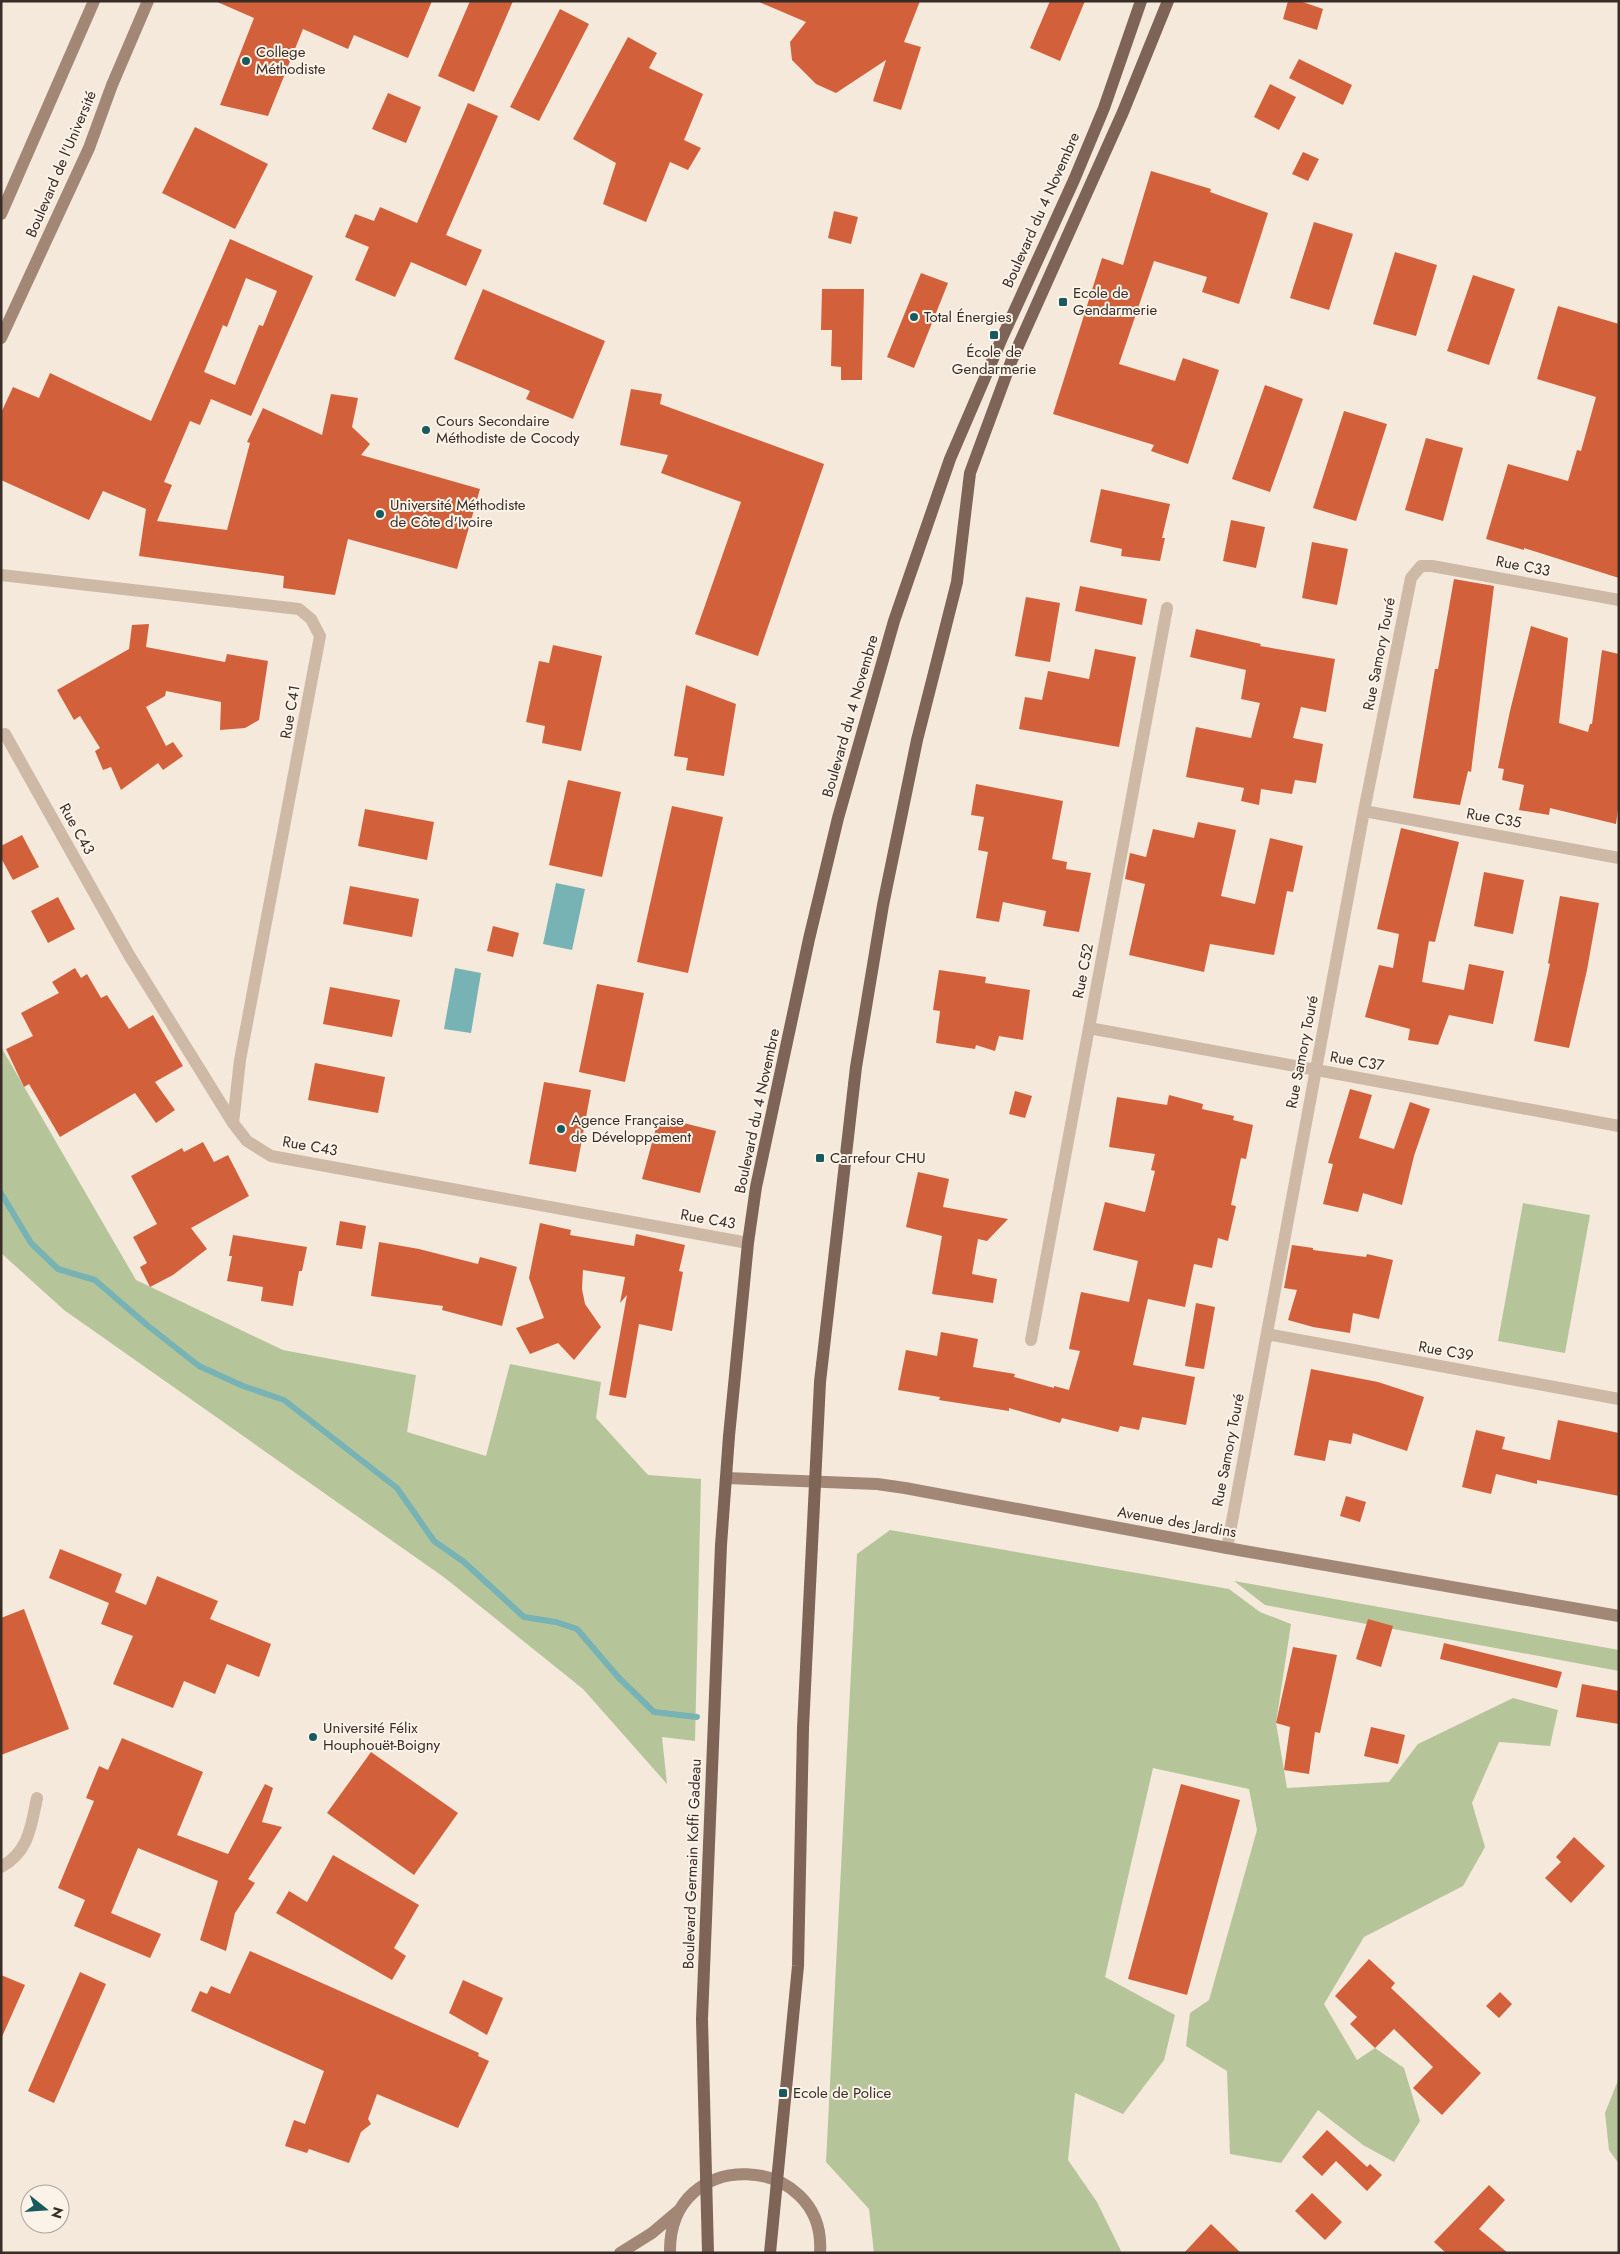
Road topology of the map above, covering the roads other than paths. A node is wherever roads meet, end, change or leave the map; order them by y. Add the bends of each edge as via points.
1 (94, 1) edge
2 (148, 1) edge
3 (1141, 1) edge
4 (1168, 1) edge
5 (1, 214) edge
6 (1, 338) edge
7 (1421, 566) joint
8 (1, 575) edge
9 (1619, 600) edge
10 (1167, 608) dead end
11 (6, 734) dead end
12 (1364, 811) junction
13 (1619, 858) edge
14 (1089, 1028) junction
15 (1316, 1070) junction
16 (232, 1123) junction
17 (1619, 1126) edge
18 (748, 1243) junction
19 (1267, 1334) junction
20 (1031, 1340) dead end
21 (1619, 1399) edge
22 (727, 1478) junction
23 (814, 1481) junction
24 (1227, 1548) junction
25 (1619, 1616) edge
26 (37, 1798) dead end
27 (1, 1867) edge
28 (777, 2180) junction
29 (706, 2183) junction
30 (680, 2209) junction
31 (620, 2253) edge
32 (670, 2253) edge
33 (708, 2253) edge
34 (770, 2253) edge
35 (820, 2253) edge

1 - 5 street
2 - 6 street, Boulevard de l'Université via 89,148
3 - 18 main road, Boulevard du 4 Novembre via 1104,108 1074,180 950,459 894,621 838,818 756,1186
4 - 23 main road via 1123,112 1011,362 970,473 957,582 917,740 883,904 856,1067 820,1382
7 - 9 street, Rue C33
7 - 12 street, Rue Samory Touré via 1411,578
8 - 16 street, Rue C41 via 299,609 311,619 320,636 240,1060
10 - 14 street, Rue C52
11 - 16 street, Rue C43 via 129,955
12 - 13 street, Rue C35
12 - 15 street, Rue Samory Touré
14 - 15 street, Rue C37
14 - 20 street, Rue C52
15 - 17 street, Rue C37
15 - 19 street, Rue Samory Touré
16 - 18 street, Rue C43 via 247,1141 271,1156
18 - 22 main road, Boulevard du 4 Novembre
19 - 21 street, Rue C39
19 - 24 street, Rue Samory Touré
22 - 23 street, Avenue des Jardins
22 - 29 main road, Boulevard Germain Koffi Gadeau via 721,1545 702,2019
23 - 24 street, Avenue des Jardins via 905,1488
23 - 28 main road via 803,1728 798,1966
24 - 25 street, Avenue des Jardins
26 - 27 street via 29,1838 10,1862
28 - 29 street via 737,2173
28 - 34 main road
28 - 35 street via 802,2200 815,2220
29 - 30 street
29 - 33 main road, Boulevard Germain Koffi Gadeau
30 - 31 street via 652,2233
30 - 32 street via 670,2237

